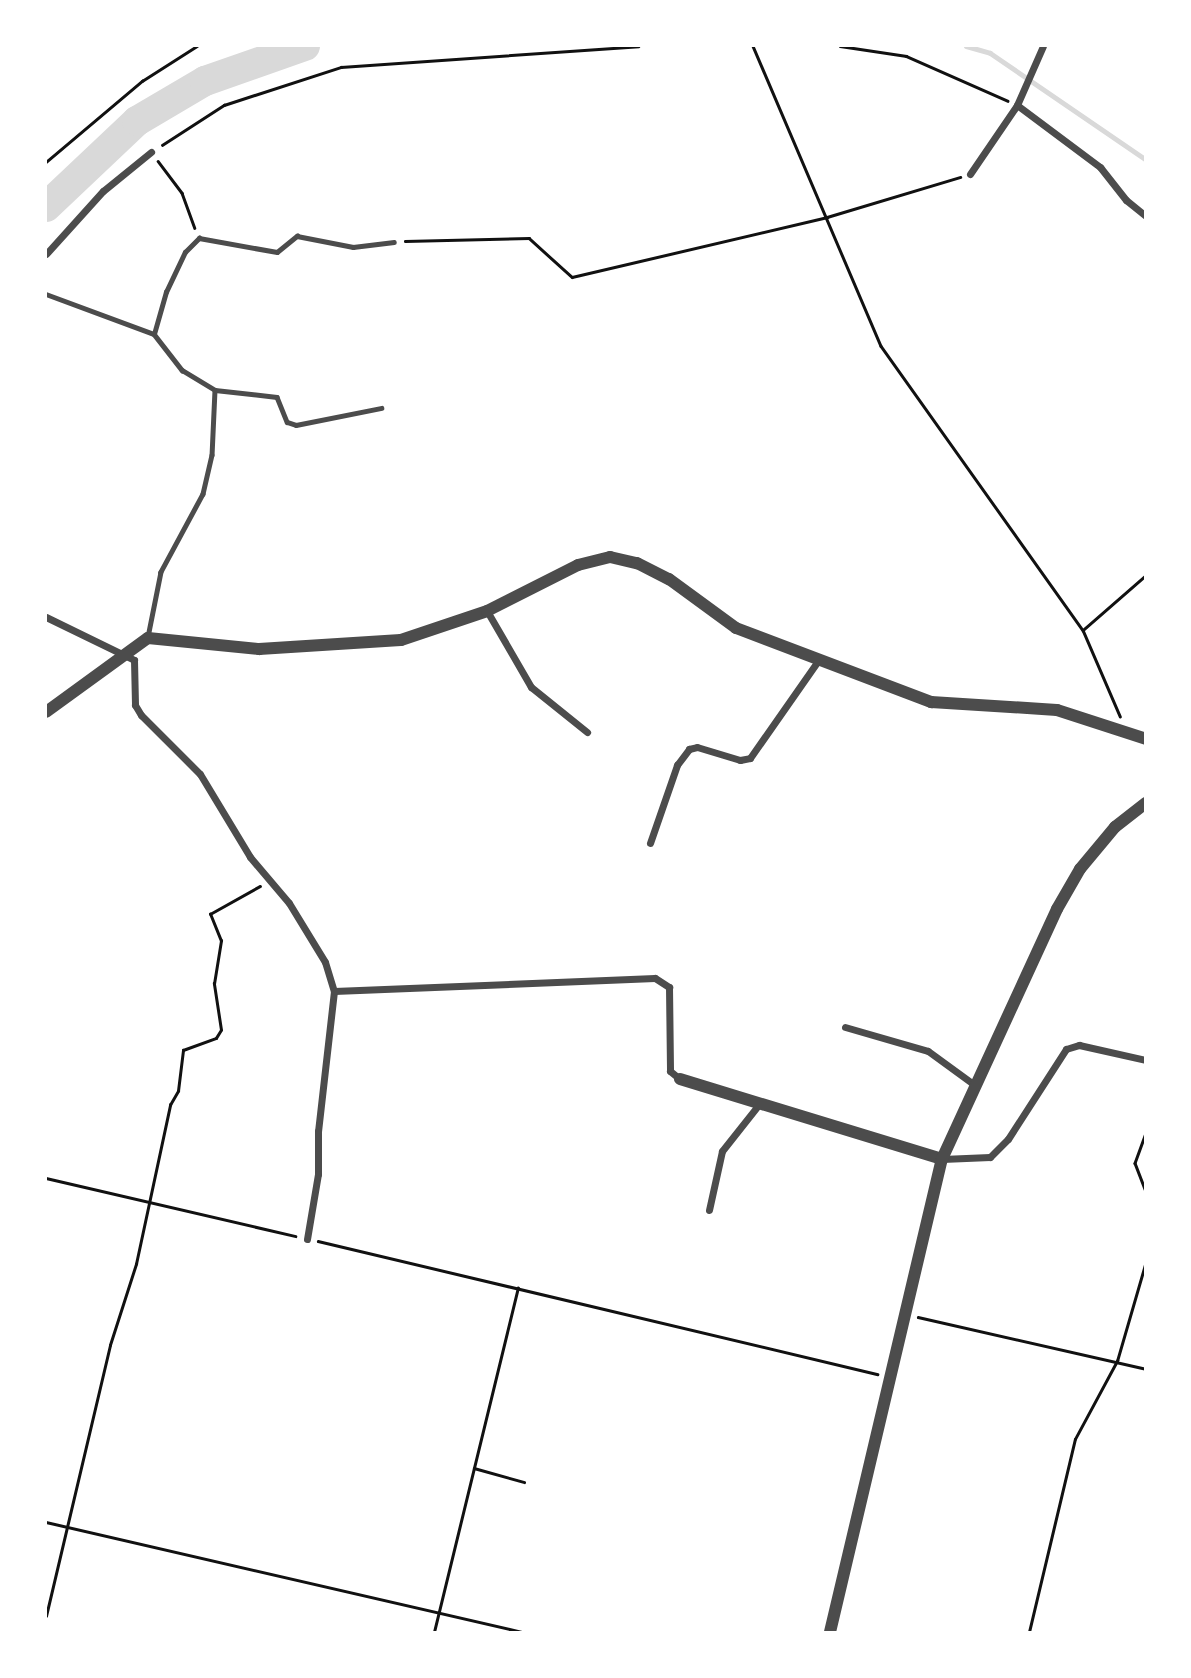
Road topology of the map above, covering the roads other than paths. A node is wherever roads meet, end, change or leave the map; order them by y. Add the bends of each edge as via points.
1 (1043, 46) edge
2 (1017, 105) junction
3 (151, 152) road end
4 (970, 174) road end
5 (1146, 216) edge
6 (394, 242) road end
7 (46, 254) edge
8 (46, 294) edge
9 (154, 334) junction
10 (215, 390) junction
11 (381, 408) dead end
12 (487, 611) junction
13 (46, 617) edge
14 (148, 638) junction
15 (124, 657) junction
16 (818, 661) junction
17 (46, 712) edge
18 (587, 732) dead end
19 (1146, 739) edge
20 (1146, 803) edge
21 (650, 843) dead end
22 (334, 991) junction
23 (845, 1027) dead end
24 (1146, 1060) edge
25 (680, 1079) joint
26 (976, 1086) junction
27 (761, 1101) junction
28 (942, 1159) junction
29 (709, 1209) dead end
30 (307, 1239) road end
31 (830, 1633) edge

1 - 2 street
2 - 4 street
2 - 5 street via 1100,167 1126,200
3 - 7 street via 103,191
6 - 9 lane via 353,247 297,236 277,252 199,238 185,252 166,292
8 - 9 lane
9 - 10 lane via 182,370
10 - 11 lane via 277,397 287,422 296,425
10 - 14 lane via 212,455 203,494 161,572
12 - 14 street via 401,640 324,648 259,649
12 - 16 street via 578,565 610,558 637,562 736,628
12 - 18 street via 531,687
13 - 15 street
14 - 15 street
15 - 17 street
15 - 22 street via 134,660 135,705 141,715 200,774 267,882 303,925 325,962
16 - 19 street via 931,702 1057,710
16 - 21 street via 750,758 689,749 677,765
20 - 26 street via 1115,827 1080,869
22 - 25 street via 655,978 669,987 670,1071
22 - 30 street via 319,1120 318,1174
23 - 26 street via 928,1051
24 - 28 street via 1079,1045 1066,1049 1008,1139 990,1157
25 - 27 street
26 - 28 street
27 - 28 street
27 - 29 street via 722,1151
28 - 31 street

